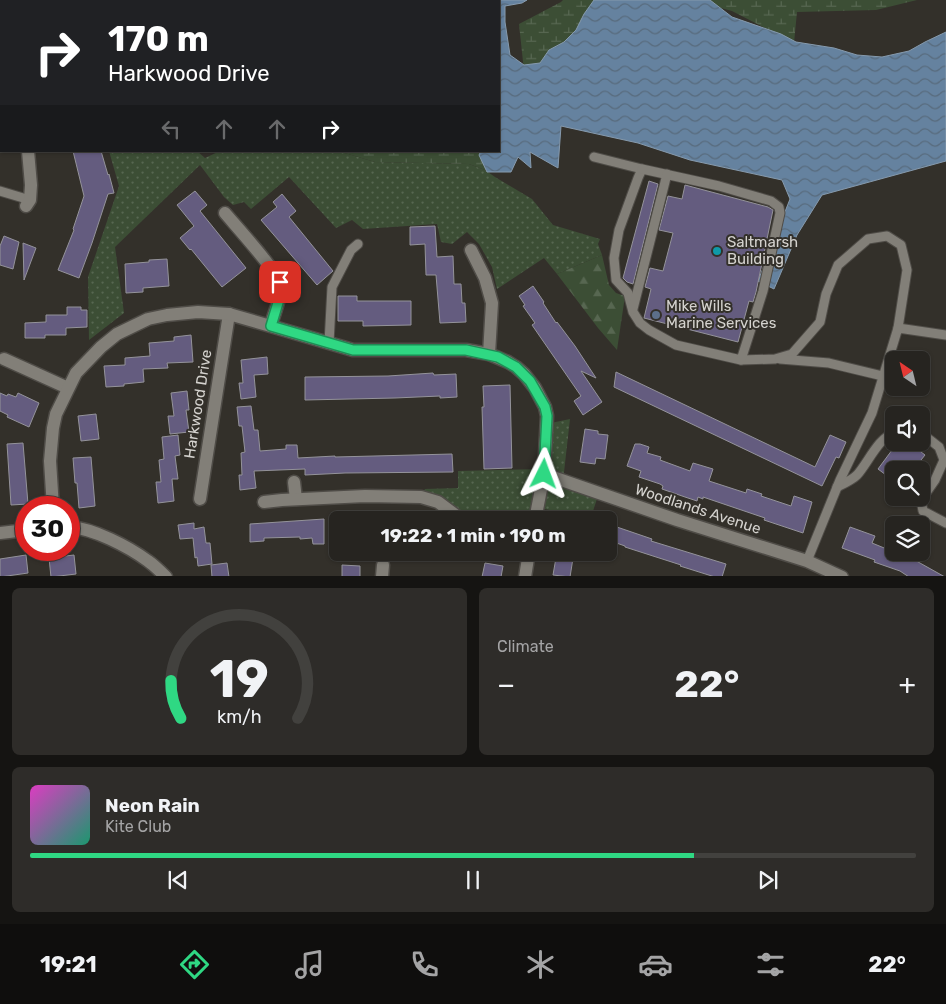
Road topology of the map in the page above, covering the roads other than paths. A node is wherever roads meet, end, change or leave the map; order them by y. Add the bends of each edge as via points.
1 (28, 152) edge
2 (594, 157) dead end
3 (642, 169) junction
4 (667, 174) junction
5 (0, 191) edge
6 (28, 203) joint
7 (225, 213) dead end
8 (358, 244) dead end
9 (471, 250) dead end
10 (632, 312) junction
11 (229, 314) junction
12 (271, 326) junction
13 (898, 328) junction
14 (946, 336) edge
15 (329, 343) junction
16 (489, 354) junction
17 (4, 359) dead end
18 (775, 359) junction
19 (741, 360) junction
20 (883, 376) junction
21 (68, 388) junction
22 (885, 438) edge
23 (930, 439) edge
24 (942, 446) edge
25 (944, 465) edge
26 (544, 474) junction
27 (294, 482) dead end
28 (837, 487) junction
29 (52, 496) edge
30 (200, 499) dead end
31 (296, 499) junction
32 (264, 502) dead end
33 (450, 511) edge
34 (537, 511) edge
35 (946, 523) edge
36 (80, 530) edge
37 (15, 531) edge
38 (0, 533) edge
39 (528, 561) edge
40 (806, 561) junction
41 (166, 576) edge
42 (525, 576) edge
43 (842, 576) edge

1 - 6 street via 31,185
2 - 3 lane
3 - 4 lane
3 - 10 lane via 619,230 614,258 616,280 628,293
4 - 10 lane
4 - 19 lane via 771,201 779,207 763,291
5 - 6 lane
7 - 12 street via 280,282 280,296
8 - 15 lane via 351,250 332,287
9 - 16 street via 485,278 492,303
10 - 19 lane via 649,330 676,345
11 - 12 street
11 - 21 street via 167,315 130,327 101,347 76,373
11 - 30 street, Harkwood Drive
12 - 15 street
13 - 14 lane
13 - 18 lane via 907,270 901,245 887,236 868,239 838,265 826,294 820,322 792,354
13 - 20 lane
15 - 16 street via 353,350 466,350
16 - 26 street via 516,367 530,381 545,407
17 - 21 street
18 - 19 lane
18 - 20 lane via 829,363
20 - 28 lane via 872,413
21 - 29 street via 53,428 50,461
22 - 28 lane via 856,477
23 - 24 lane
24 - 25 lane
25 - 35 lane via 921,500 923,511
26 - 34 street
26 - 40 street, Woodlands Avenue
27 - 31 street
28 - 40 lane
31 - 32 street
31 - 33 street via 421,497 438,502
36 - 41 street via 112,540 149,561
37 - 38 street
39 - 42 street
40 - 43 street, Woodlands Avenue

